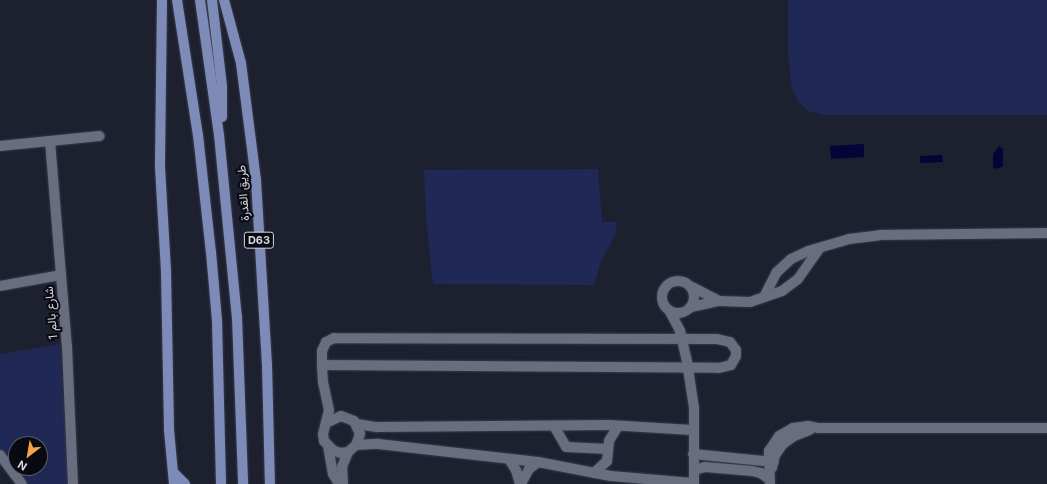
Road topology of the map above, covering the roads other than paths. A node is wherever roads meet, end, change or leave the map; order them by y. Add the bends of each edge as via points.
1 (162, 0) edge
2 (177, 0) edge
3 (200, 0) edge
4 (212, 0) edge
5 (224, 0) edge
6 (219, 135) junction
7 (100, 136) dead end
8 (50, 141) junction
9 (0, 146) edge
10 (1047, 233) edge
11 (820, 248) junction
12 (61, 275) junction
13 (0, 286) edge
14 (692, 287) junction
15 (764, 297) junction
16 (720, 301) junction
17 (688, 309) junction
18 (669, 310) junction
19 (682, 339) junction
20 (322, 365) junction
21 (688, 368) junction
22 (328, 398) junction
23 (352, 421) junction
24 (328, 422) junction
25 (600, 425) junction
26 (554, 426) junction
27 (618, 426) junction
28 (1047, 428) edge
29 (692, 430) junction
30 (609, 445) junction
31 (328, 446) junction
32 (356, 446) junction
33 (348, 452) junction
34 (693, 454) junction
35 (0, 455) edge
36 (509, 459) junction
37 (607, 461) junction
38 (538, 462) junction
39 (771, 462) junction
40 (738, 464) junction
41 (694, 470) junction
42 (173, 472) junction
43 (594, 473) junction
44 (619, 476) junction
45 (770, 482) edge
46 (694, 483) edge
47 (22, 484) edge
48 (73, 484) edge
49 (174, 484) edge
50 (185, 484) edge
51 (221, 484) edge
52 (243, 484) edge
53 (270, 484) edge
54 (339, 484) edge
55 (343, 484) edge
56 (520, 484) edge

1 - 42 main road via 160,167 166,272 169,437
2 - 51 main road via 197,127 211,252
3 - 6 main road, طريق القدرة / D63
4 - 6 main road via 223,97
5 - 53 main road, طريق القدرة / D63 via 241,63 254,160 265,332
6 - 52 main road, طريق القدرة / D63 via 237,317
7 - 8 street
8 - 9 street
8 - 12 street, شارع بالم 1
10 - 11 street via 880,235 850,239
11 - 15 street via 798,278 782,291
11 - 15 street via 800,254 782,266 771,280
12 - 13 street
12 - 48 street, شارع بالم 1
14 - 16 street
14 - 17 street via 695,297
14 - 18 street via 678,280 668,284 662,297
15 - 16 street via 742,303
16 - 17 street
17 - 18 street
17 - 19 street
18 - 19 street
19 - 20 street via 334,338 323,346
19 - 21 street
19 - 21 street via 724,340 736,350 735,361 726,368
20 - 21 street
20 - 22 street via 322,382
21 - 29 street via 694,408
22 - 23 street
22 - 24 street
23 - 24 street via 334,418
23 - 26 street via 377,427
23 - 32 street via 360,434
24 - 31 street via 323,434
25 - 26 street
25 - 27 street
25 - 30 street
26 - 30 street via 566,447
27 - 29 street
27 - 30 street
28 - 39 street via 818,428 789,439
29 - 34 street
30 - 37 street
31 - 33 street via 334,451
31 - 54 street via 333,474
32 - 33 street
32 - 36 street via 371,443
33 - 55 street via 342,468
34 - 40 street
34 - 41 street
35 - 47 street
36 - 38 street
36 - 56 street
37 - 43 street
37 - 44 street
38 - 43 street
38 - 56 street
39 - 40 street
39 - 45 street
40 - 41 street
40 - 45 street via 757,471
41 - 46 street
42 - 49 main road
42 - 50 main road
43 - 44 street
44 - 46 street

